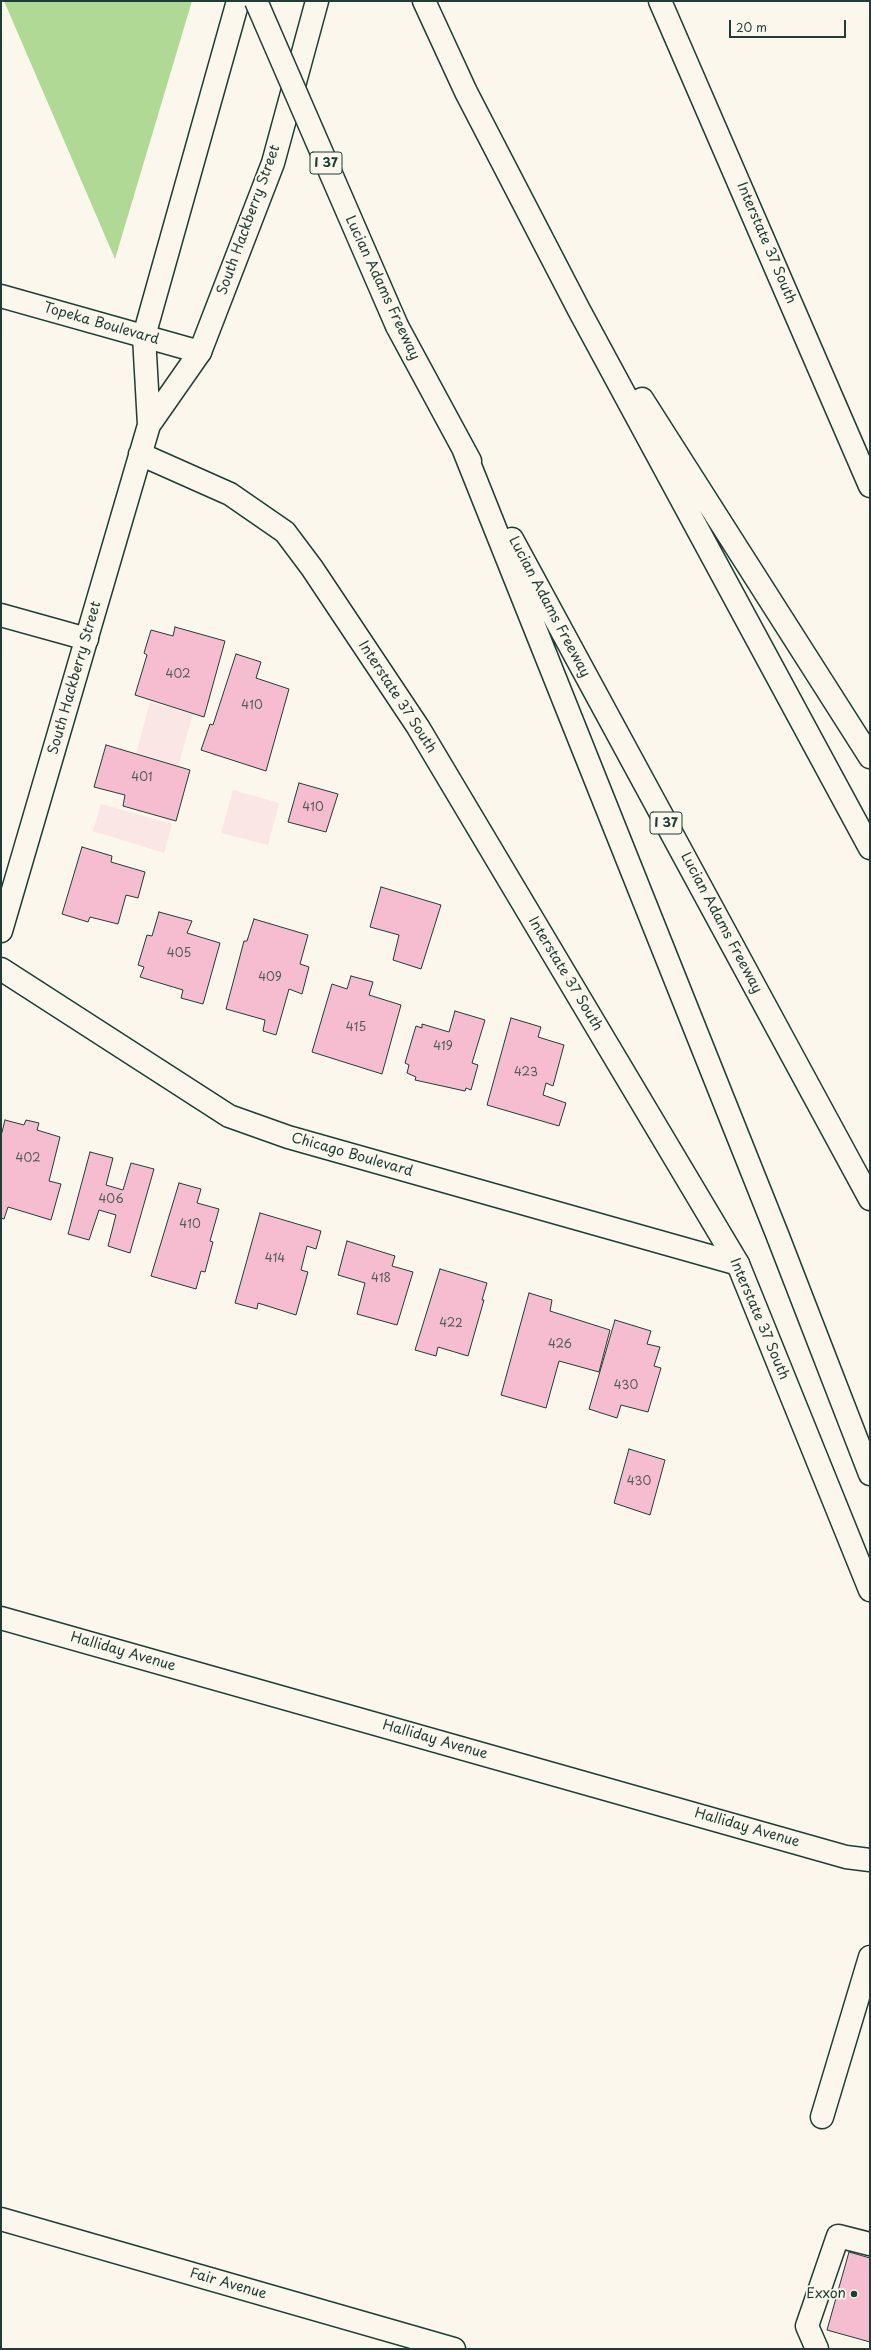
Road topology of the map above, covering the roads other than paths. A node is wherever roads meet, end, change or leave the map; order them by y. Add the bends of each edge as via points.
1 (238, 1) edge
2 (256, 1) edge
3 (317, 1) edge
4 (424, 1) edge
5 (660, 1) edge
6 (1, 296) edge
7 (579, 310) junction
8 (144, 336) junction
9 (200, 352) junction
10 (149, 425) junction
11 (463, 448) junction
12 (140, 454) junction
13 (870, 486) edge
14 (1, 615) edge
15 (87, 639) junction
16 (870, 757) edge
17 (870, 848) edge
18 (1, 931) edge
19 (1, 969) edge
20 (870, 1199) edge
21 (738, 1264) junction
22 (870, 1474) edge
23 (870, 1590) edge
24 (1, 1618) edge
25 (870, 1860) edge
26 (870, 1957) edge
27 (822, 2118) dead end
28 (1, 2219) edge
29 (870, 2244) edge
30 (454, 2349) edge
31 (817, 2349) edge

1 - 8 main road, South Hackberry Street
2 - 11 main road, Lucian Adams Freeway / I 37, bridge via 397,326
3 - 9 main road, South Hackberry Street via 273,163
4 - 7 main road via 466,92
5 - 13 main road, Interstate 37 South
6 - 8 main road, Topeka Boulevard
7 - 16 main road via 626,375
7 - 17 main road
8 - 9 main road, Topeka Boulevard
8 - 10 main road, South Hackberry Street
9 - 10 main road, South Hackberry Street
10 - 12 main road, South Hackberry Street
11 - 20 main road, Lucian Adams Freeway / I 37
11 - 22 main road
12 - 15 main road, South Hackberry Street
12 - 21 main road, Interstate 37 South via 230,494 285,532 312,568 418,727
14 - 15 main road
15 - 18 main road, South Hackberry Street
19 - 21 main road, Chicago Boulevard via 229,1116 288,1137
21 - 23 main road, Interstate 37 South
24 - 25 main road, Halliday Avenue via 846,1856
26 - 27 main road
28 - 30 main road, Fair Avenue
29 - 31 main road via 838,2236 807,2326

